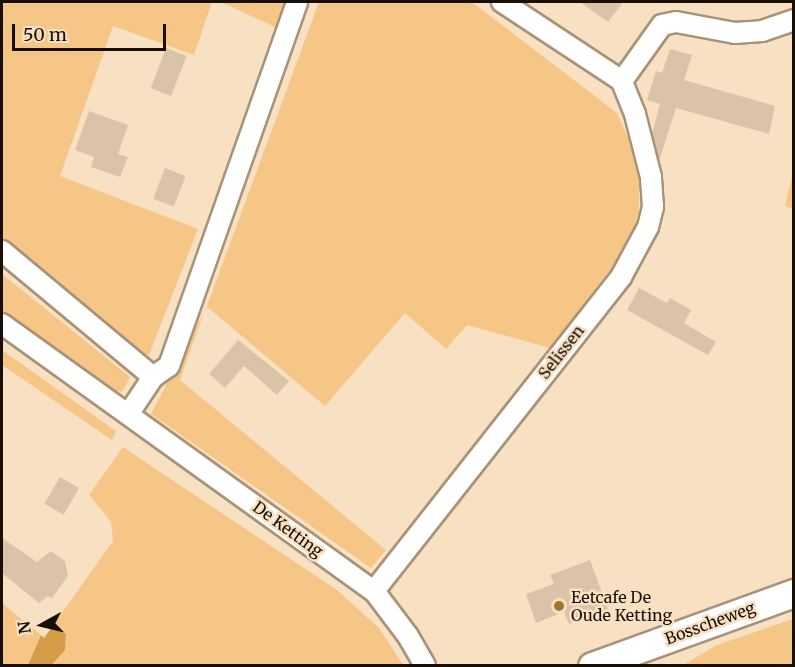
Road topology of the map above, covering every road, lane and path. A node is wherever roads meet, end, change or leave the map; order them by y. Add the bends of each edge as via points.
1 (297, 2) edge
2 (502, 2) edge
3 (794, 20) edge
4 (622, 81) junction
5 (2, 251) edge
6 (2, 324) edge
7 (153, 377) junction
8 (129, 413) junction
9 (374, 591) junction
10 (794, 593) edge
11 (617, 661) edge
12 (424, 666) edge

1 - 7 street via 170,366
2 - 4 street
3 - 4 street via 762,31 735,33 676,22 662,26
4 - 9 street, Selissen via 651,177 653,207 648,227 621,276
5 - 7 street
6 - 8 street, De Ketting
7 - 8 street
8 - 9 street, De Ketting
9 - 12 street, De Ketting via 408,636
10 - 11 main road, Bosscheweg

